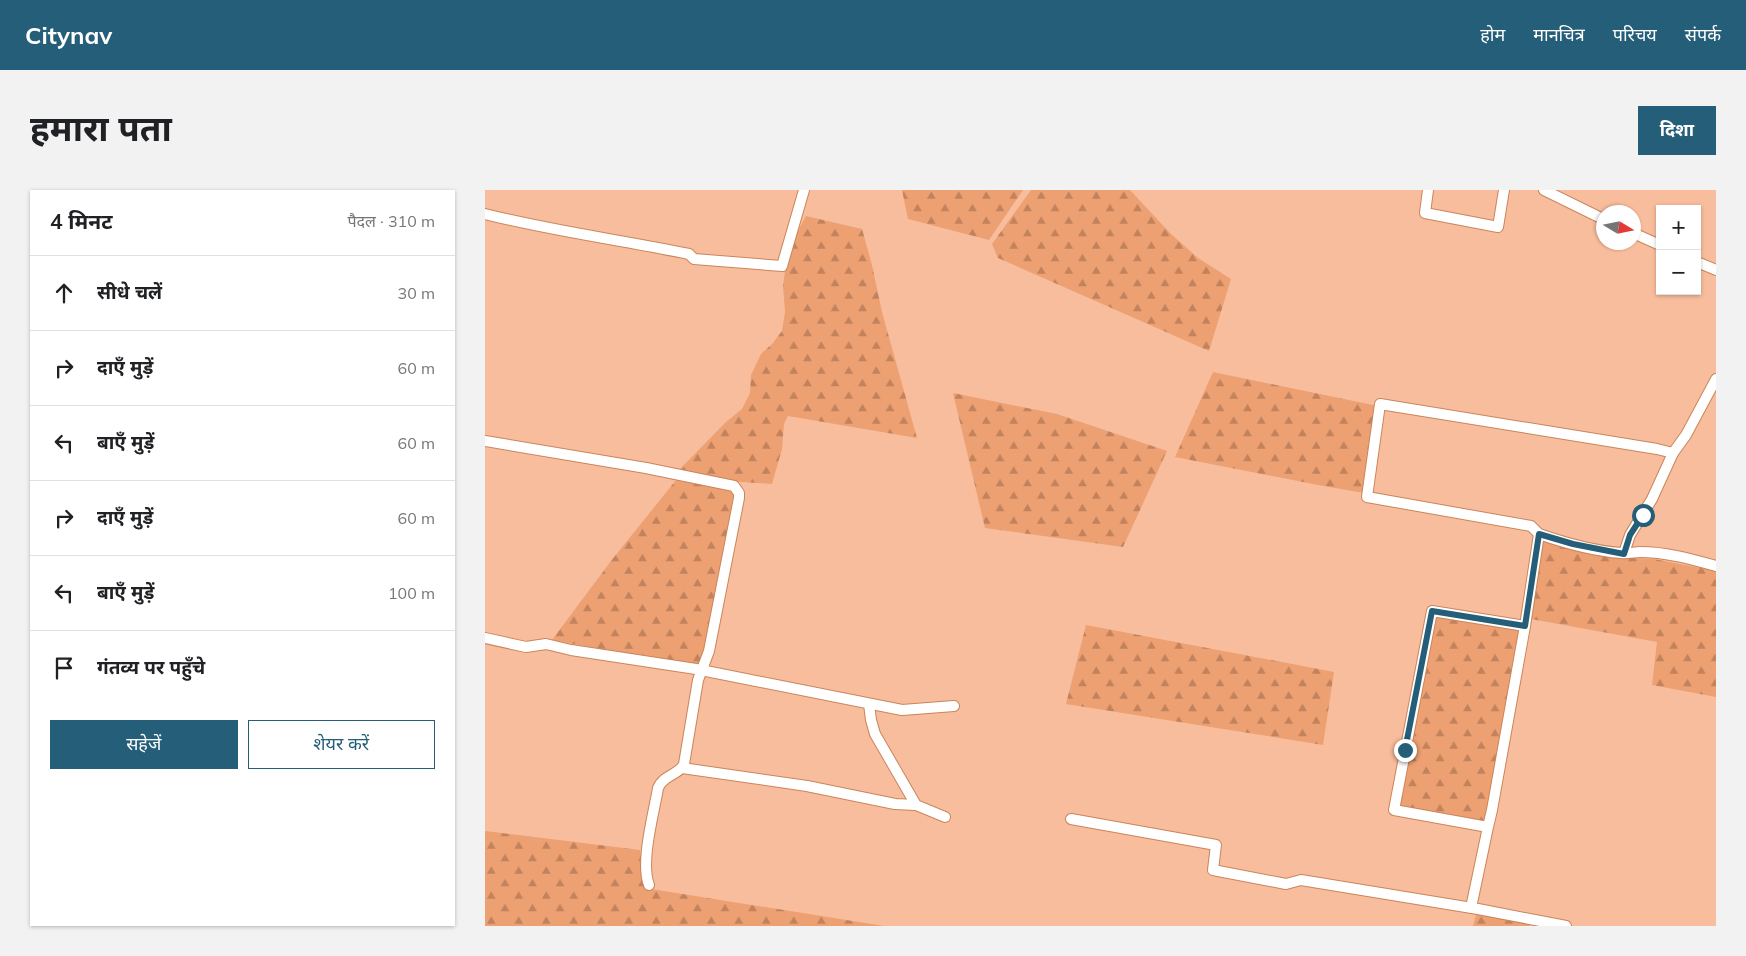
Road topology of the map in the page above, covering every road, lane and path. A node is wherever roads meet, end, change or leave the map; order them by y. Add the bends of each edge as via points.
1 (804, 190) edge
2 (1428, 190) edge
3 (1504, 190) edge
4 (1544, 190) edge
5 (485, 214) edge
6 (1596, 216) edge
7 (1641, 237) edge
8 (1656, 243) edge
9 (1701, 264) edge
10 (1716, 270) edge
11 (1716, 379) edge
12 (485, 441) edge
13 (1673, 453) junction
14 (1539, 534) junction
15 (1624, 554) junction
16 (1716, 566) edge
17 (1525, 626) junction
18 (485, 638) edge
19 (702, 670) junction
20 (869, 704) junction
21 (954, 706) dead end
22 (682, 768) junction
23 (916, 805) junction
24 (945, 817) dead end
25 (1071, 819) dead end
26 (1487, 827) junction
27 (649, 885) dead end
28 (1472, 908) junction
29 (1566, 926) edge

1 - 5 street via 782,266 694,260 689,254
2 - 3 street via 1425,213 1498,227
4 - 6 street
7 - 8 street
9 - 10 street
11 - 13 street
12 - 19 street via 734,486 739,498 709,652
13 - 14 street via 1381,404 1367,497 1531,526
13 - 15 street via 1653,499 1630,535
14 - 15 street
14 - 17 street
15 - 16 street via 1672,555
17 - 26 street
17 - 26 street via 1432,611 1394,810
18 - 19 street via 526,647 546,644
19 - 20 street
19 - 22 street
20 - 21 street via 902,710
20 - 23 street via 875,734
22 - 23 street
22 - 27 street via 671,773 658,788 647,853
23 - 24 street
25 - 28 street via 1216,845 1213,870 1286,884 1301,880
26 - 28 street
28 - 29 street

